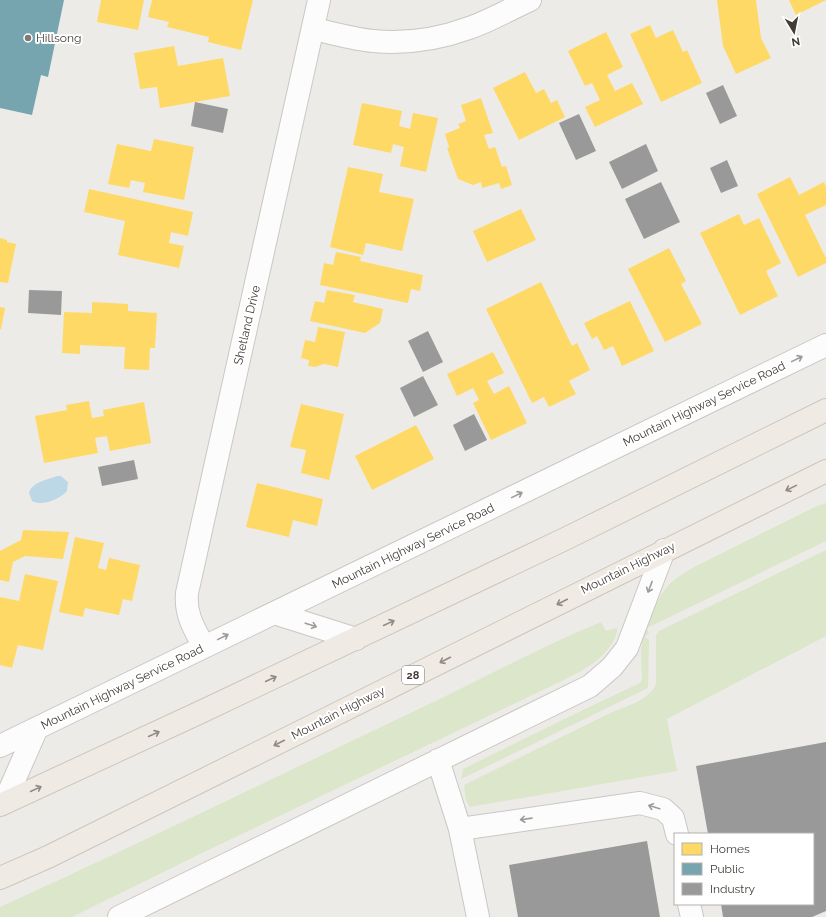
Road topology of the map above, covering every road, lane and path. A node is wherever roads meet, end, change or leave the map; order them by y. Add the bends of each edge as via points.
1 (319, 0) edge
2 (530, 0) edge
3 (313, 29) junction
4 (826, 345) edge
5 (826, 410) edge
6 (826, 471) edge
7 (664, 550) junction
8 (274, 613) junction
9 (356, 639) junction
10 (204, 647) junction
11 (37, 728) junction
12 (0, 746) edge
13 (438, 760) junction
14 (2, 804) edge
15 (460, 829) junction
16 (676, 833) edge
17 (48, 857) junction
18 (0, 868) edge
19 (0, 878) edge
20 (689, 905) edge
21 (119, 917) edge
22 (478, 917) edge
23 (692, 917) edge

1 - 3 street, Shetland Drive
2 - 3 street via 470,28 427,39 374,41
3 - 10 street, Shetland Drive via 187,593 188,617
8 -> 4 street, Mountain Highway Service Road
9 -> 5 main road
6 -> 7 main road, Mountain Highway / 28
7 -> 13 street via 627,648 612,667 590,686
7 -> 17 main road, Mountain Highway / 28
8 -> 9 street
10 -> 8 street, Mountain Highway Service Road
14 -> 9 main road
10 - 11 street, Mountain Highway Service Road
11 - 12 street, Mountain Highway Service Road
11 - 14 street
13 - 15 street
13 - 21 street
16 -> 15 street via 673,818 663,809 640,803
15 - 22 street
17 - 18 main road
17 - 19 main road, Mountain Highway / 28
20 - 23 street

